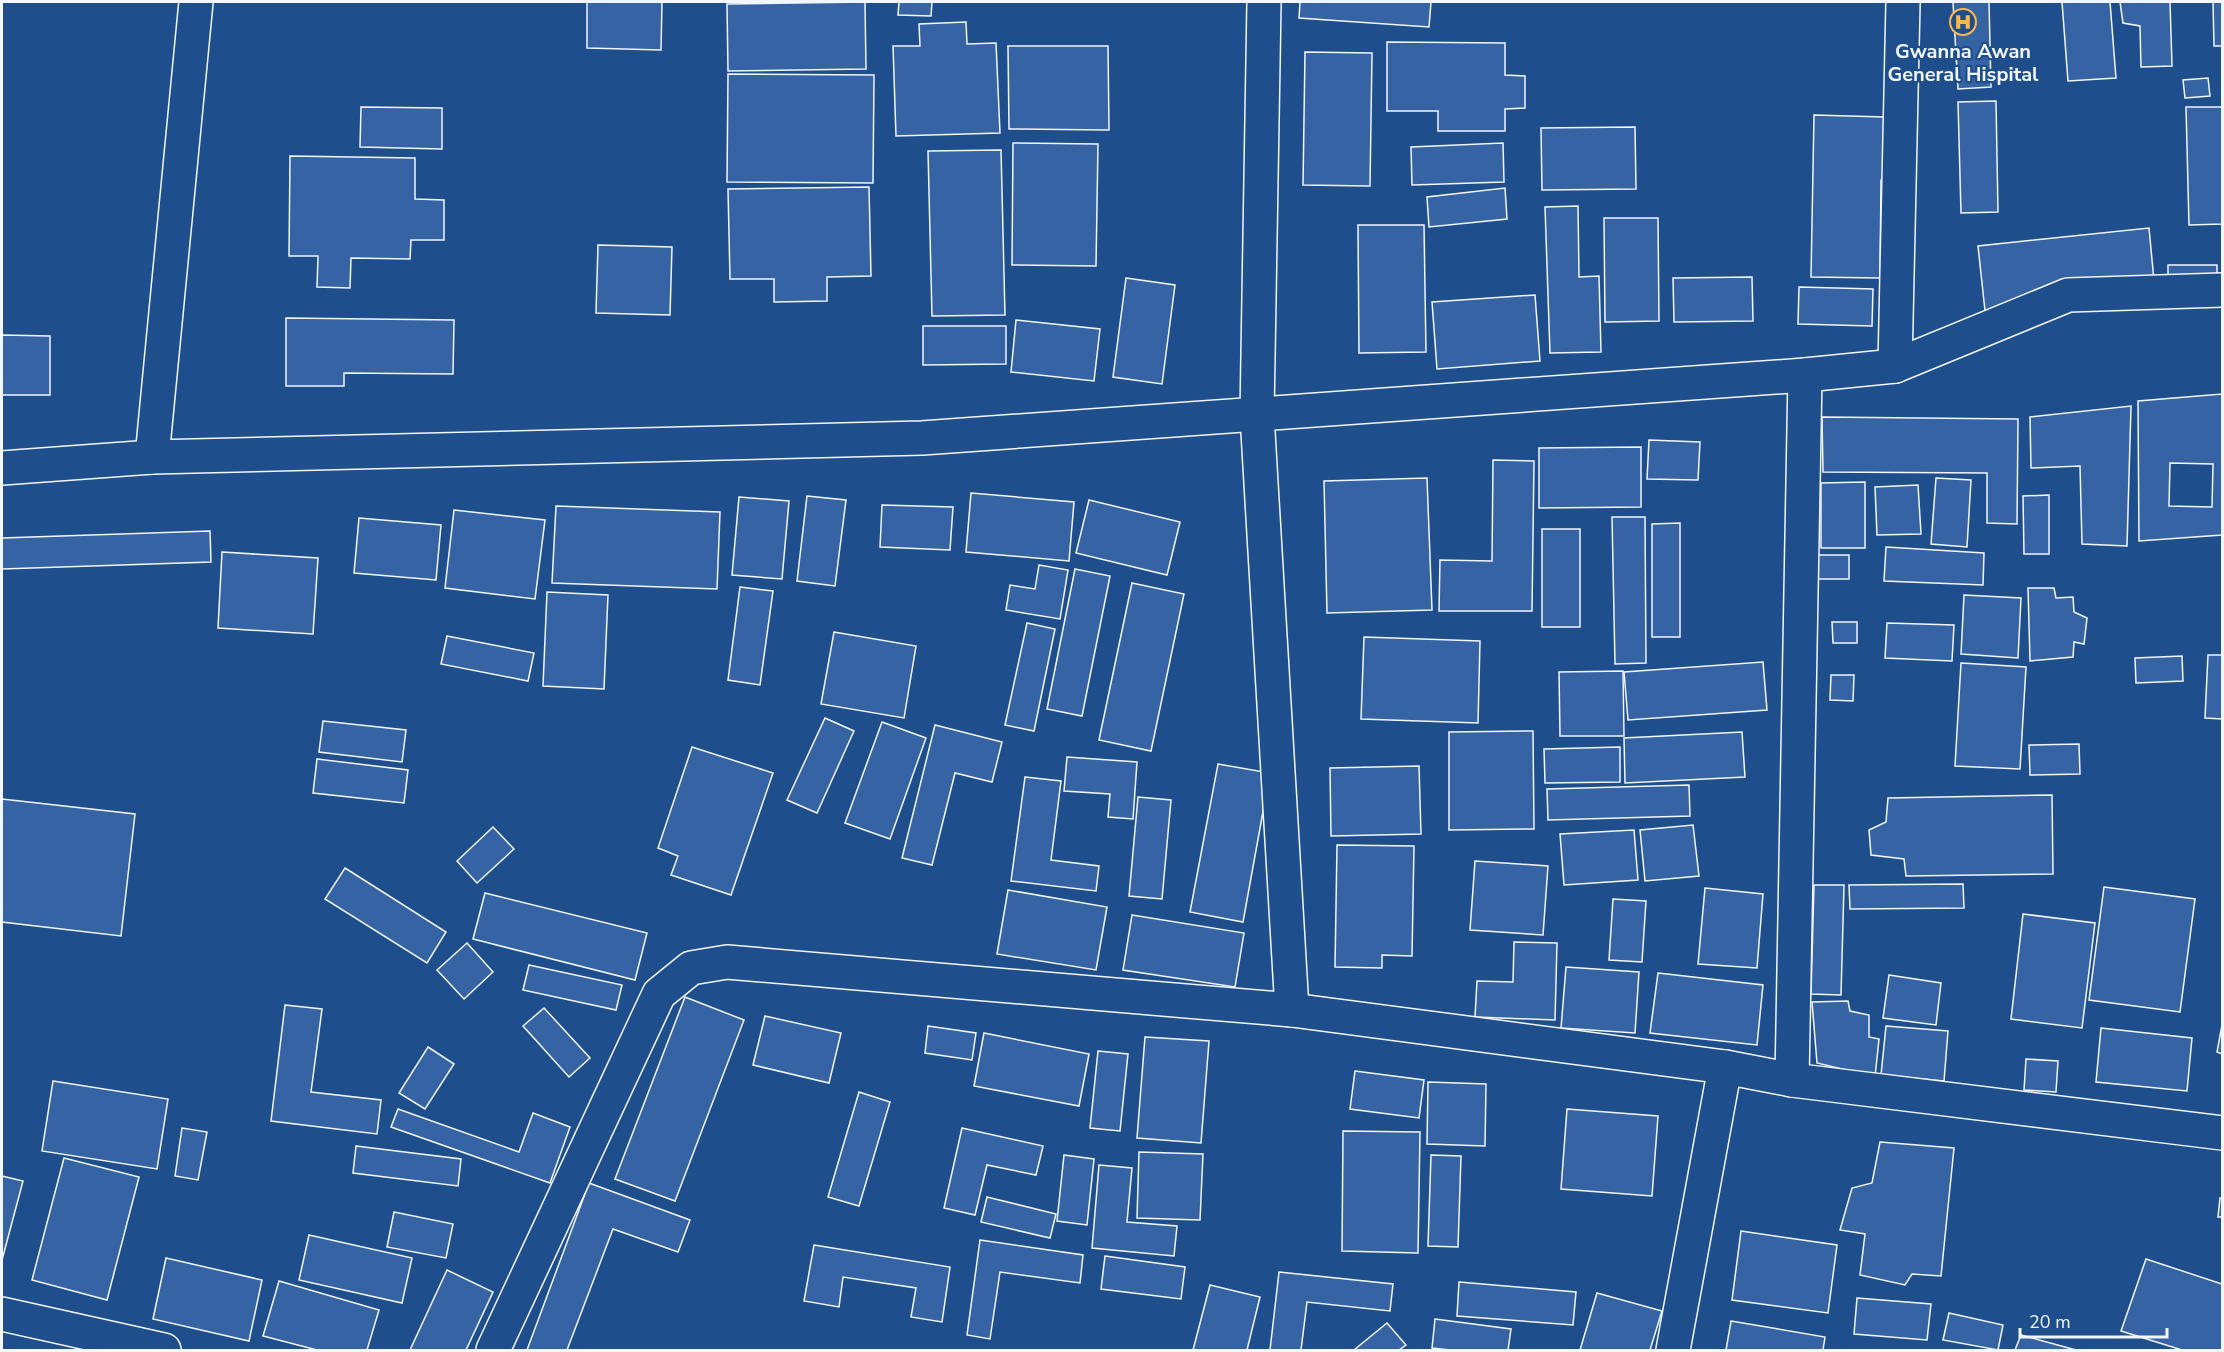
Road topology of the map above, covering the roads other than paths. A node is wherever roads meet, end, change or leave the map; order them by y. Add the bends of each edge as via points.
1 (196, 2) edge
2 (1264, 2) edge
3 (1903, 2) edge
4 (2223, 290) edge
5 (1895, 366) junction
6 (1805, 375) junction
7 (1257, 415) junction
8 (152, 457) junction
9 (2, 468) edge
10 (1292, 1010) junction
11 (1725, 1067) junction
12 (1792, 1080) junction
13 (2223, 1133) edge
14 (2, 1314) edge
15 (164, 1350) edge
16 (493, 1350) edge
17 (1673, 1350) edge

1 - 8 street
2 - 7 street
3 - 5 street
4 - 5 street via 2068,295
5 - 6 street
6 - 7 street
6 - 12 street
7 - 8 street via 922,438
7 - 10 street
8 - 9 street
10 - 11 street
10 - 16 street via 727,962 692,968 659,994
11 - 12 street
11 - 17 street
12 - 13 street
14 - 15 street

